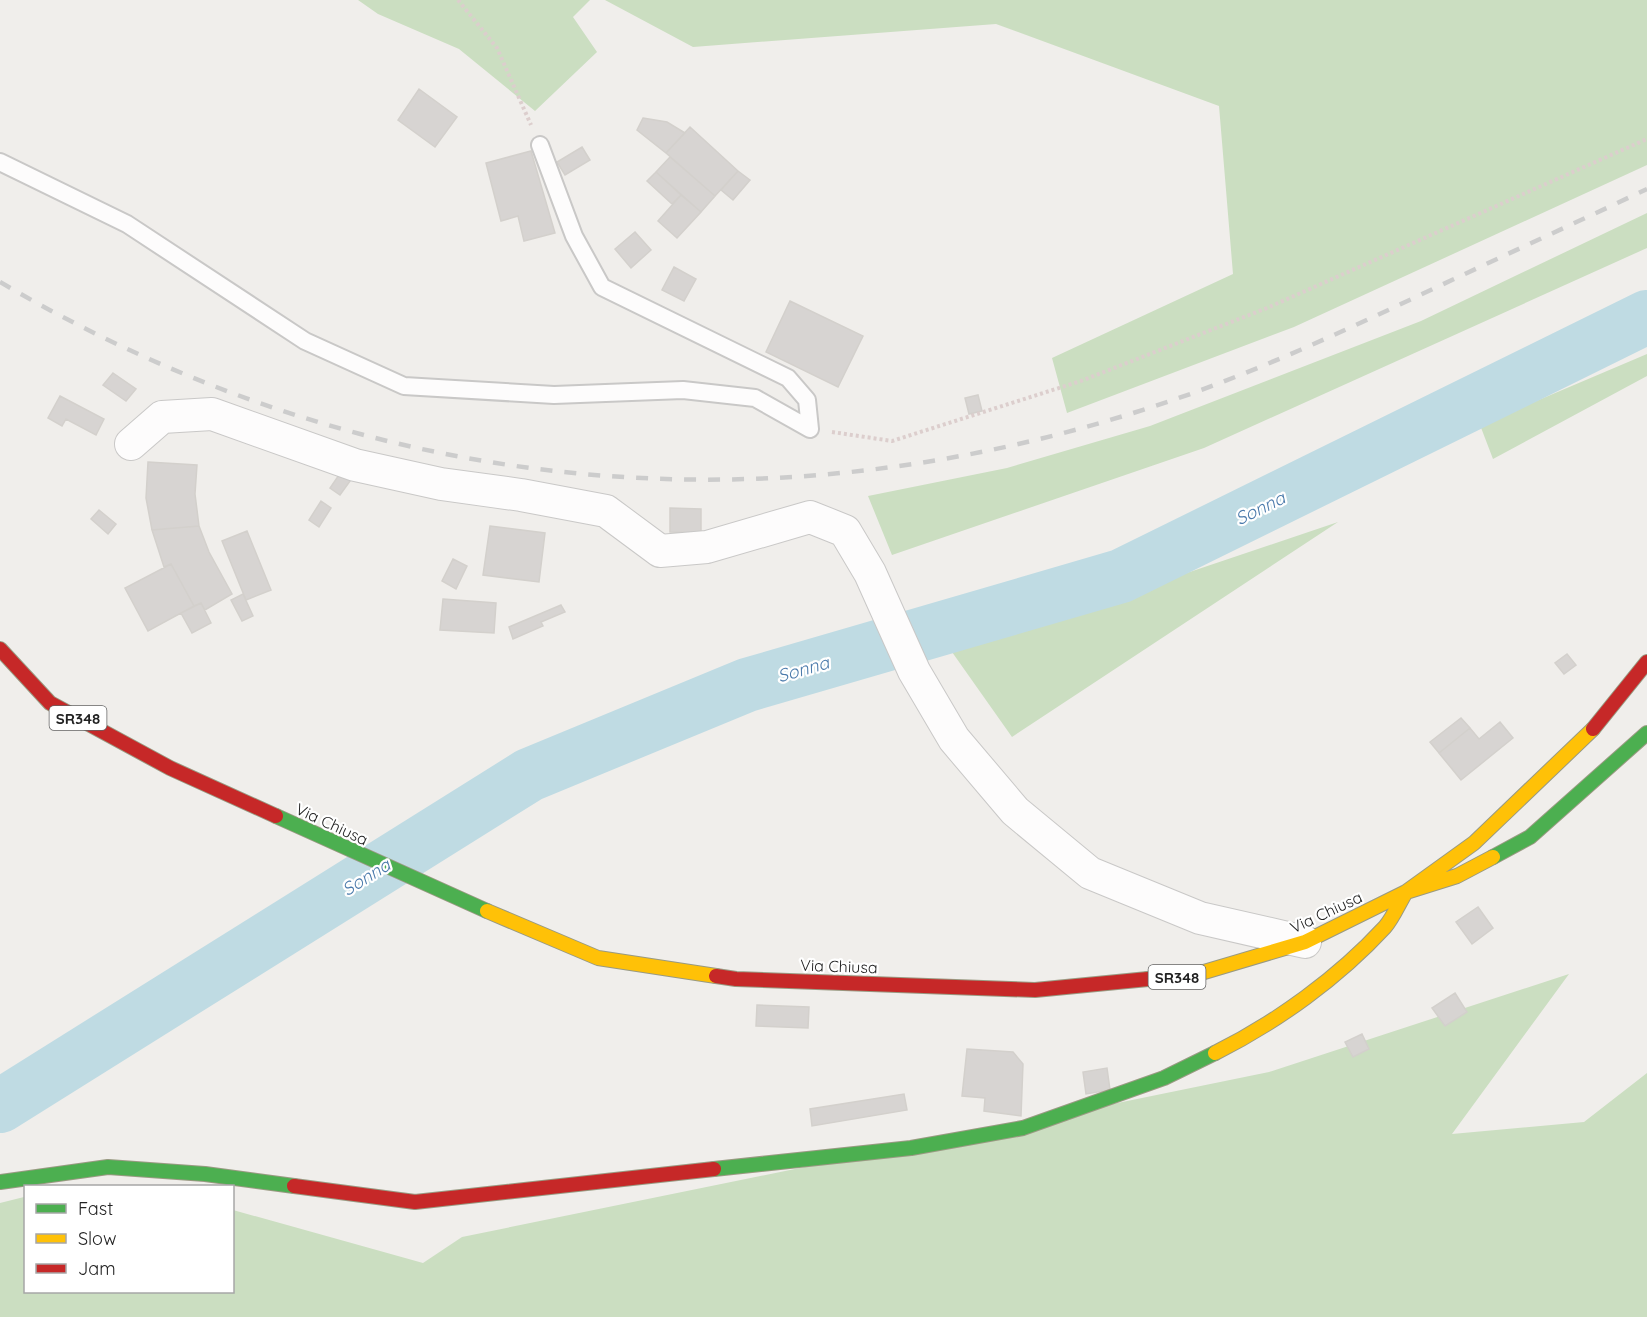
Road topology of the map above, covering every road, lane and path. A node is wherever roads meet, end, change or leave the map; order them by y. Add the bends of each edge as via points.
1 (458, 0) edge
2 (1647, 139) edge
3 (540, 145) joint
4 (0, 162) edge
5 (810, 429) junction
6 (131, 444) dead end
7 (0, 649) edge
8 (1647, 662) edge
9 (1647, 733) edge
10 (1406, 892) junction
11 (1305, 942) junction
12 (0, 1182) edge

1 - 3 path via 497,48
2 - 5 path via 1267,308 1081,381 892,441
3 - 5 lane via 574,236 602,287 788,378 807,400
4 - 5 lane via 127,224 305,340 404,386 555,395 683,390 755,398
6 - 11 street via 162,417 212,414 355,465 441,484 606,511 660,551 707,547 810,517 845,531 870,573 914,671 954,739 1016,812 1090,873 1200,918
7 - 11 main road, Via Chiusa / SR348 via 50,703 170,768 598,958 736,979 1035,990 1194,975
8 - 10 main road, Via Chiusa / SR348 via 1589,734 1474,843
9 - 10 main road via 1530,837 1457,876
10 - 11 main road, Via Chiusa / SR348
10 - 12 main road via 1386,926 1332,976 1255,1033 1164,1078 1023,1128 911,1148 415,1202 205,1174 108,1167

